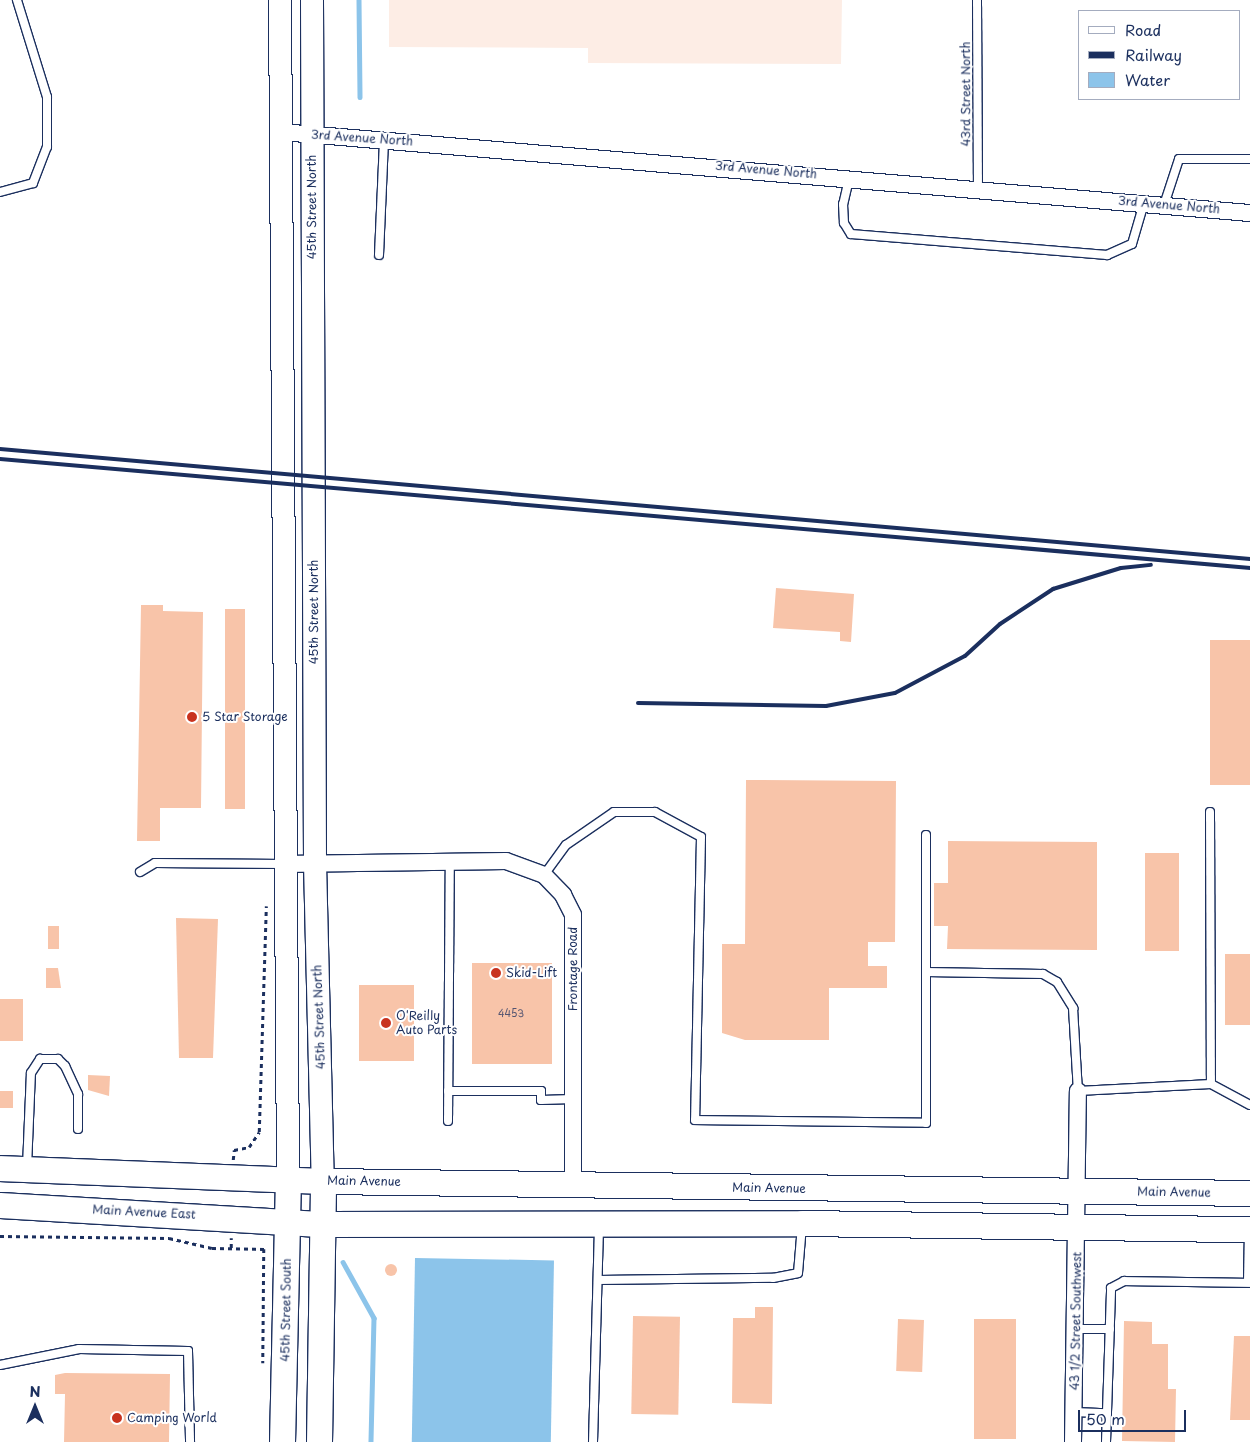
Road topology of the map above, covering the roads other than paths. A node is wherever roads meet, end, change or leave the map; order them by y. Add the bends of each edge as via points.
1 (17, 0) edge
2 (280, 0) edge
3 (312, 0) edge
4 (977, 0) edge
5 (281, 132) junction
6 (312, 134) junction
7 (384, 139) junction
8 (1250, 158) edge
9 (850, 177) junction
10 (978, 188) junction
11 (0, 192) edge
12 (1144, 203) junction
13 (1164, 205) junction
14 (1250, 213) edge
15 (379, 255) dead end
16 (1210, 812) dead end
17 (926, 835) dead end
18 (450, 861) junction
19 (315, 863) junction
20 (284, 864) junction
21 (140, 872) dead end
22 (544, 875) junction
23 (926, 972) junction
24 (1211, 1084) junction
25 (448, 1091) junction
26 (1078, 1091) junction
27 (573, 1099) junction
28 (1250, 1105) edge
29 (448, 1121) dead end
30 (78, 1129) dead end
31 (0, 1168) edge
32 (27, 1169) junction
33 (288, 1179) junction
34 (323, 1180) junction
35 (573, 1185) junction
36 (1078, 1191) junction
37 (1250, 1193) edge
38 (0, 1205) edge
39 (288, 1221) junction
40 (802, 1223) junction
41 (323, 1224) junction
42 (599, 1226) junction
43 (1078, 1229) junction
44 (1250, 1229) edge
45 (598, 1280) junction
46 (1249, 1282) edge
47 (1075, 1329) junction
48 (1110, 1329) junction
49 (0, 1364) edge
50 (1073, 1412) junction
51 (1107, 1413) junction
52 (190, 1442) edge
53 (282, 1442) edge
54 (319, 1442) edge
55 (593, 1442) edge
56 (1072, 1442) edge
57 (1106, 1442) edge

1 - 11 lane via 47,97 48,147 33,183
2 - 5 main road
3 - 6 main road, 45th Street North
4 - 10 lane, 43rd Street North
5 - 6 street, 3rd Avenue North
5 - 20 main road
6 - 7 street, 3rd Avenue North
6 - 19 main road, 45th Street North
7 - 9 street, 3rd Avenue North
7 - 15 lane
8 - 13 lane via 1179,159
9 - 10 street, 3rd Avenue North
9 - 12 lane via 844,223 851,234 861,235 1106,255 1132,244
10 - 12 street, 3rd Avenue North
12 - 13 street, 3rd Avenue North
13 - 14 street, 3rd Avenue North
16 - 24 lane
17 - 23 lane
18 - 19 street, Frontage Road
18 - 22 street, Frontage Road via 506,861
18 - 25 lane
19 - 20 street, Frontage Road
19 - 34 main road, 45th Street North
20 - 21 lane via 155,863
20 - 33 main road
22 - 23 lane via 566,845 614,812 655,812 701,837 696,1120 926,1123
22 - 27 street, Frontage Road via 563,895 573,914
23 - 26 lane via 1043,974 1057,982 1074,1008
24 - 26 lane
24 - 28 lane
25 - 27 lane via 541,1091 541,1100
25 - 29 lane
26 - 36 street, 43 1/2 Street Southwest
27 - 35 street, Frontage Road
30 - 32 lane via 78,1094 65,1066 58,1059 40,1059 31,1073
31 - 32 main road
32 - 33 main road
33 - 34 main road, Main Avenue
33 - 39 main road, 45th Street South
34 - 35 main road, Main Avenue
34 - 41 main road, 45th Street North
35 - 36 main road, Main Avenue
36 - 37 main road, Main Avenue
36 - 43 street, 43 1/2 Street Southwest
38 - 39 main road, Main Avenue East
39 - 41 main road
39 - 53 main road, 45th Street South
40 - 42 main road
40 - 43 main road
40 - 45 lane via 798,1274 773,1278
41 - 42 main road
41 - 54 main road
42 - 45 lane
43 - 44 main road
43 - 47 street, 43 1/2 Street Southwest
44 - 46 lane
45 - 55 lane
46 - 48 lane via 1124,1281 1111,1288
47 - 48 lane
47 - 50 street, 43 1/2 Street Southwest
48 - 51 lane
49 - 52 lane via 79,1349 188,1351
50 - 51 lane
50 - 56 street, 43 1/2 Street Southwest
51 - 57 lane

